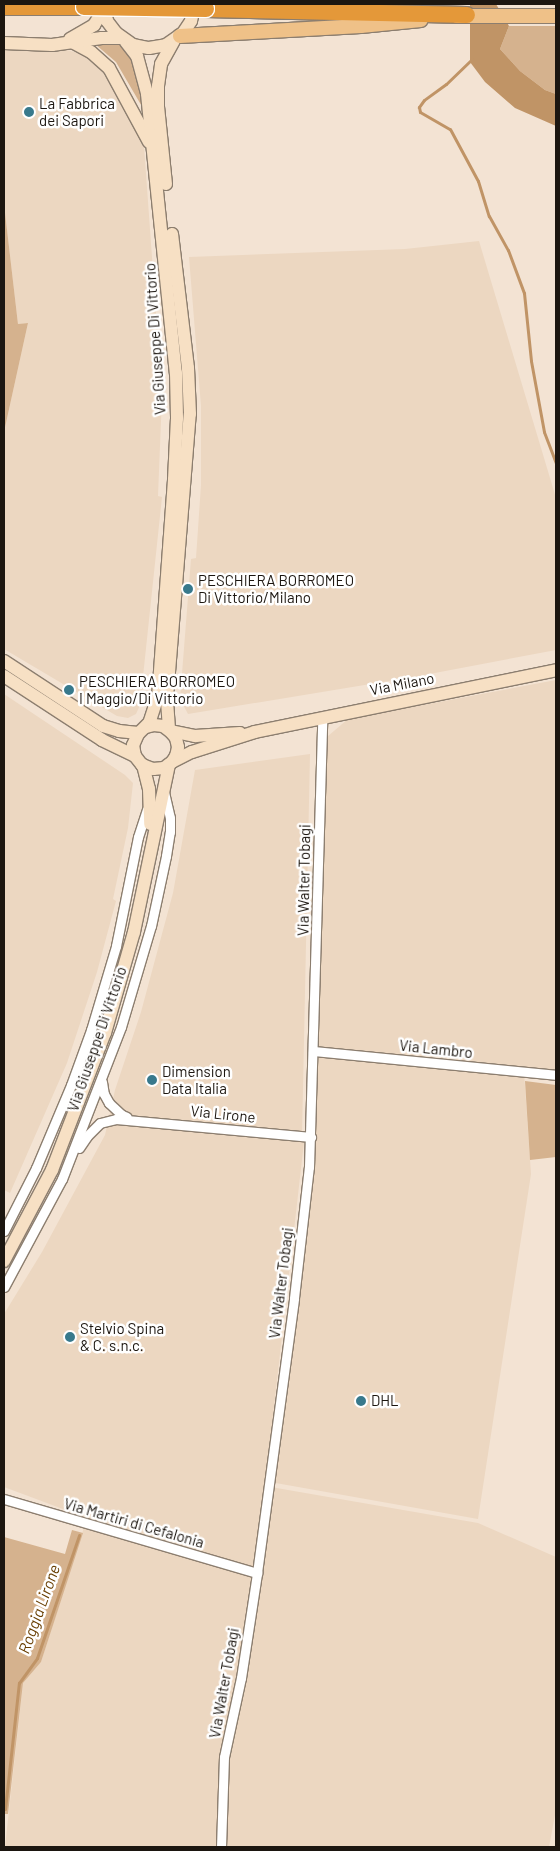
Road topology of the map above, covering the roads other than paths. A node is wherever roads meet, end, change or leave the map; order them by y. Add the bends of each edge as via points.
1 (104, 6) edge
2 (200, 6) edge
3 (4, 7) edge
4 (467, 15) junction
5 (556, 16) edge
6 (177, 39) junction
7 (124, 40) junction
8 (72, 42) junction
9 (4, 43) edge
10 (58, 44) junction
11 (153, 151) junction
12 (4, 660) edge
13 (556, 670) edge
14 (4, 676) edge
15 (322, 717) junction
16 (142, 730) junction
17 (170, 730) junction
18 (255, 732) junction
19 (139, 761) junction
20 (171, 763) junction
21 (163, 788) junction
22 (150, 799) junction
23 (151, 856) junction
24 (313, 1051) junction
25 (556, 1075) edge
26 (101, 1080) junction
27 (132, 1119) junction
28 (310, 1137) junction
29 (67, 1166) junction
30 (4, 1231) edge
31 (4, 1261) edge
32 (4, 1286) edge
33 (4, 1499) edge
34 (257, 1573) junction
35 (221, 1847) edge

1 - 7 main road, Via Giuseppe Di Vittorio via 111,28
1 - 10 main road via 94,25
2 - 3 highway, bridge
2 - 4 highway
2 - 6 main road, Via Giuseppe Di Vittorio
4 - 5 main road
4 - 6 main road via 361,26 230,32
6 - 7 main road via 149,48
6 - 17 main road, Via Giuseppe Di Vittorio via 161,64 158,107 190,414 167,697
7 - 8 main road
7 - 11 main road, Via Giuseppe Di Vittorio via 137,56 142,69
8 - 10 main road
8 - 11 main road via 91,52 109,68
9 - 10 main road
11 - 16 main road, Via Giuseppe Di Vittorio via 176,373 177,418 158,691 153,712
12 - 16 main road via 103,726 119,731
13 - 15 main road, Via Milano
14 - 19 main road
15 - 18 main road, Via Milano
15 - 24 street, Via Walter Tobagi
16 - 17 main road via 157,725
16 - 19 main road, Via Giuseppe Di Vittorio via 133,745
17 - 18 main road, Via Milano via 195,736
17 - 20 main road, Via Giuseppe Di Vittorio via 178,747
18 - 20 main road, Via Milano via 192,752
19 - 20 main road via 155,769
19 - 22 main road, Via Giuseppe Di Vittorio
20 - 21 main road, Via Giuseppe Di Vittorio
21 - 23 main road, Via Giuseppe Di Vittorio
21 - 26 street, Via Giuseppe Di Vittorio via 170,832 162,876 136,981
22 - 23 main road, Via Giuseppe Di Vittorio
22 - 30 street, Via Giuseppe Di Vittorio via 138,837 116,946 91,1030 36,1168
23 - 31 main road, Via Giuseppe Di Vittorio via 126,962 88,1082 46,1184
24 - 25 street, Via Lambro
24 - 28 street, Via Walter Tobagi
26 - 27 street, Via Lirone via 108,1103 122,1116
26 - 29 street, Via Giuseppe Di Vittorio
27 - 28 street, Via Lirone
27 - 29 street, Via Lirone via 100,1124 87,1136
28 - 34 street, Via Walter Tobagi via 294,1298
29 - 32 street, Via Giuseppe Di Vittorio via 51,1202
33 - 34 street, Via Martiri di Cefalonia
34 - 35 street, Via Walter Tobagi via 241,1678 224,1757

